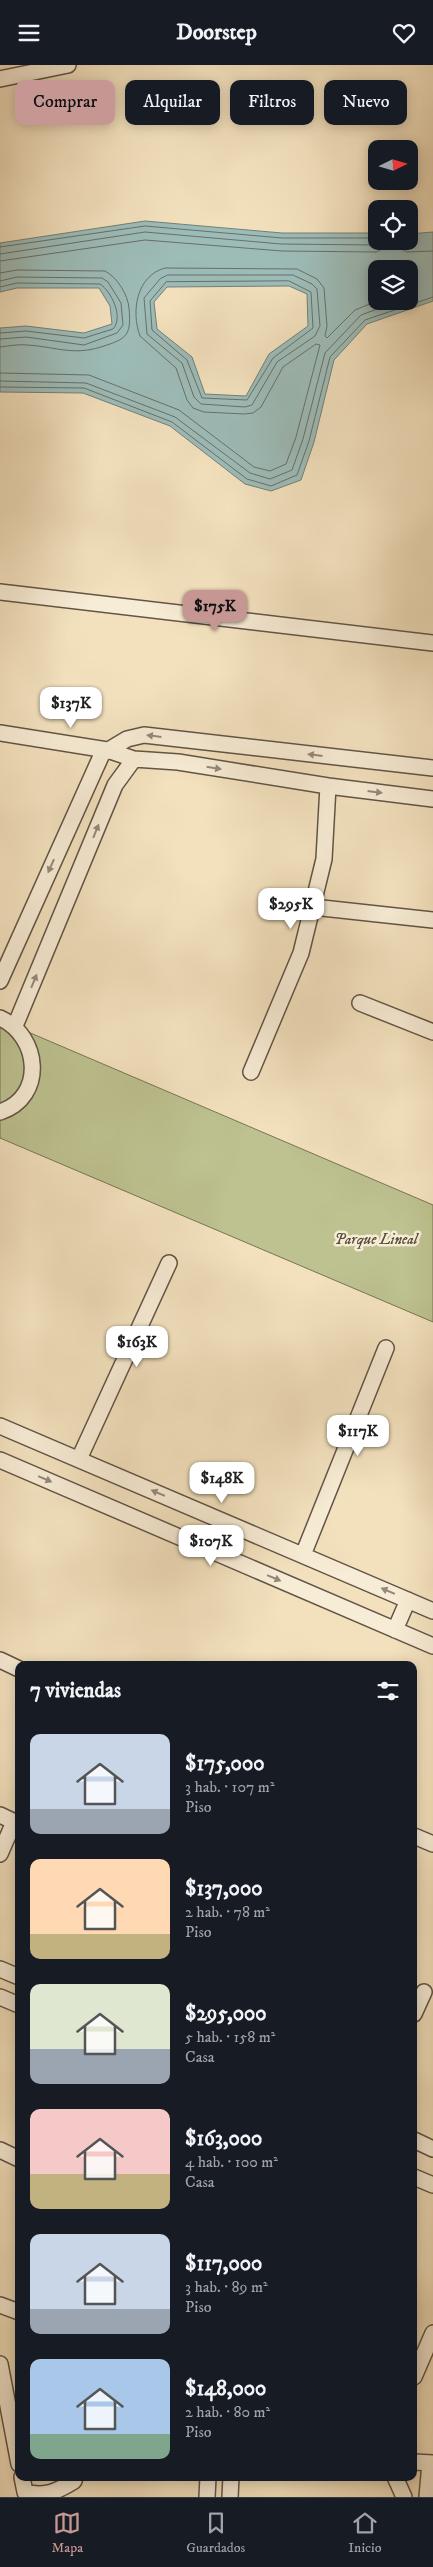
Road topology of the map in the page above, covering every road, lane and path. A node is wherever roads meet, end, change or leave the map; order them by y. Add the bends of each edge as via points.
1 (68, 65) edge
2 (0, 79) edge
3 (0, 592) edge
4 (433, 643) edge
5 (0, 733) edge
6 (107, 750) junction
7 (134, 759) junction
8 (433, 769) edge
9 (328, 786) junction
10 (433, 799) edge
11 (313, 907) junction
12 (433, 920) edge
13 (0, 981) edge
14 (360, 1003) dead end
15 (0, 1018) edge
16 (16, 1026) junction
17 (433, 1032) edge
18 (251, 1072) dead end
19 (0, 1113) edge
20 (169, 1263) dead end
21 (386, 1348) dead end
22 (0, 1426) edge
23 (79, 1459) junction
24 (0, 1460) edge
25 (303, 1555) junction
26 (408, 1600) junction
27 (433, 1611) edge
28 (395, 1630) junction
29 (433, 1646) edge
30 (0, 1660) edge
31 (15, 1667) edge
32 (0, 1815) edge
33 (15, 1822) edge
34 (15, 1827) edge
35 (417, 1837) edge
36 (433, 1844) edge
37 (0, 1854) edge
38 (0, 1969) edge
39 (15, 1975) edge
40 (423, 1992) edge
41 (0, 1997) edge
42 (15, 2003) edge
43 (417, 2007) edge
44 (417, 2141) edge
45 (433, 2149) edge
46 (0, 2150) edge
47 (15, 2157) edge
48 (417, 2178) edge
49 (433, 2185) edge
50 (0, 2305) edge
51 (15, 2311) edge
52 (433, 2333) edge
53 (0, 2364) edge
54 (417, 2370) edge
55 (5, 2428) edge
56 (15, 2454) edge
57 (417, 2462) edge
58 (431, 2463) edge
59 (23, 2481) edge
60 (74, 2481) edge
61 (208, 2481) edge
62 (231, 2481) edge
63 (397, 2481) edge
64 (207, 2497) edge
65 (230, 2497) edge
66 (404, 2497) edge
67 (428, 2497) edge

1 - 2 street
3 - 4 street
5 - 6 street
6 - 7 street
8 -> 6 street via 144,735 127,739
6 -> 13 street via 102,754
7 -> 9 street via 178,762
16 -> 7 street via 115,785
9 -> 10 street
9 - 11 street via 324,859
11 - 12 street
11 - 18 street via 301,953
14 - 17 street
15 - 16 street
16 - 19 street via 26,1039 33,1071 20,1100
20 - 23 street
21 - 25 street
22 - 23 street
25 -> 23 street
24 -> 28 street
26 -> 25 street
26 - 27 street
26 - 28 street
28 - 29 street
30 - 31 street
32 - 33 street
34 - 37 street
35 - 36 street
38 - 39 street
40 - 43 street
41 - 42 street
44 - 45 street
46 - 47 street
48 - 49 street
50 - 51 street
52 - 54 street
53 - 55 street
55 - 56 street
57 - 58 street
58 - 67 street
59 - 60 street via 25,2492 37,2497 55,2493
61 - 64 street
62 - 65 street
63 - 66 street

